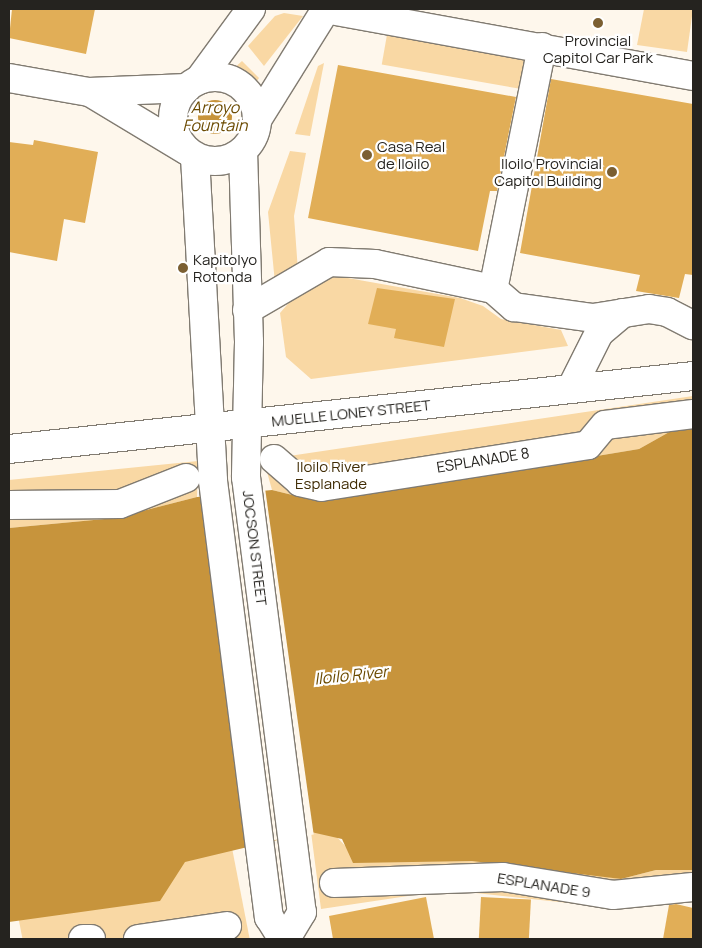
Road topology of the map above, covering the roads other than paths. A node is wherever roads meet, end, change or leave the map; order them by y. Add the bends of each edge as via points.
1 (252, 9) edge
2 (325, 9) edge
3 (542, 47) junction
4 (693, 76) edge
5 (9, 78) edge
6 (193, 84) junction
7 (90, 92) junction
8 (257, 120) junction
9 (243, 151) junction
10 (191, 153) junction
11 (493, 289) junction
12 (247, 310) junction
13 (623, 313) junction
14 (693, 325) edge
15 (693, 376) edge
16 (571, 389) junction
17 (693, 414) edge
18 (249, 424) junction
19 (207, 429) junction
20 (9, 449) edge
21 (274, 459) dead end
22 (186, 478) dead end
23 (9, 505) edge
24 (334, 883) dead end
25 (693, 887) edge
26 (227, 926) dead end
27 (280, 932) edge
28 (83, 939) edge
29 (91, 939) edge
30 (138, 939) edge

1 - 6 main road
2 - 3 main road
2 - 8 main road
3 - 4 main road
3 - 11 main road
5 - 7 main road
6 - 7 main road
6 - 8 main road via 234,81 251,97
6 - 10 main road via 178,98 173,126
7 - 10 main road
8 - 9 main road
9 - 10 main road via 220,161
9 - 12 main road, JOCSON STREET
10 - 19 main road, JOCSON STREET via 208,346
11 - 12 main road via 375,264 329,262
11 - 13 main road via 514,307 593,318
12 - 18 main road, JOCSON STREET
13 - 14 main road via 668,312
13 - 16 main road via 599,333
15 - 16 main road, MUELLE LONEY STREET
16 - 18 main road, MUELLE LONEY STREET
17 - 21 main road, ESPLANADE 8 via 605,425 588,444 321,487 300,482
18 - 19 main road, MUELLE LONEY STREET
18 - 27 main road, JOCSON STREET via 246,477 302,912
19 - 20 main road, MUELLE LONEY STREET
19 - 27 main road, JOCSON STREET
22 - 23 main road via 120,504
24 - 25 main road, ESPLANADE 9 via 503,878 613,895
26 - 30 main road
28 - 29 main road

